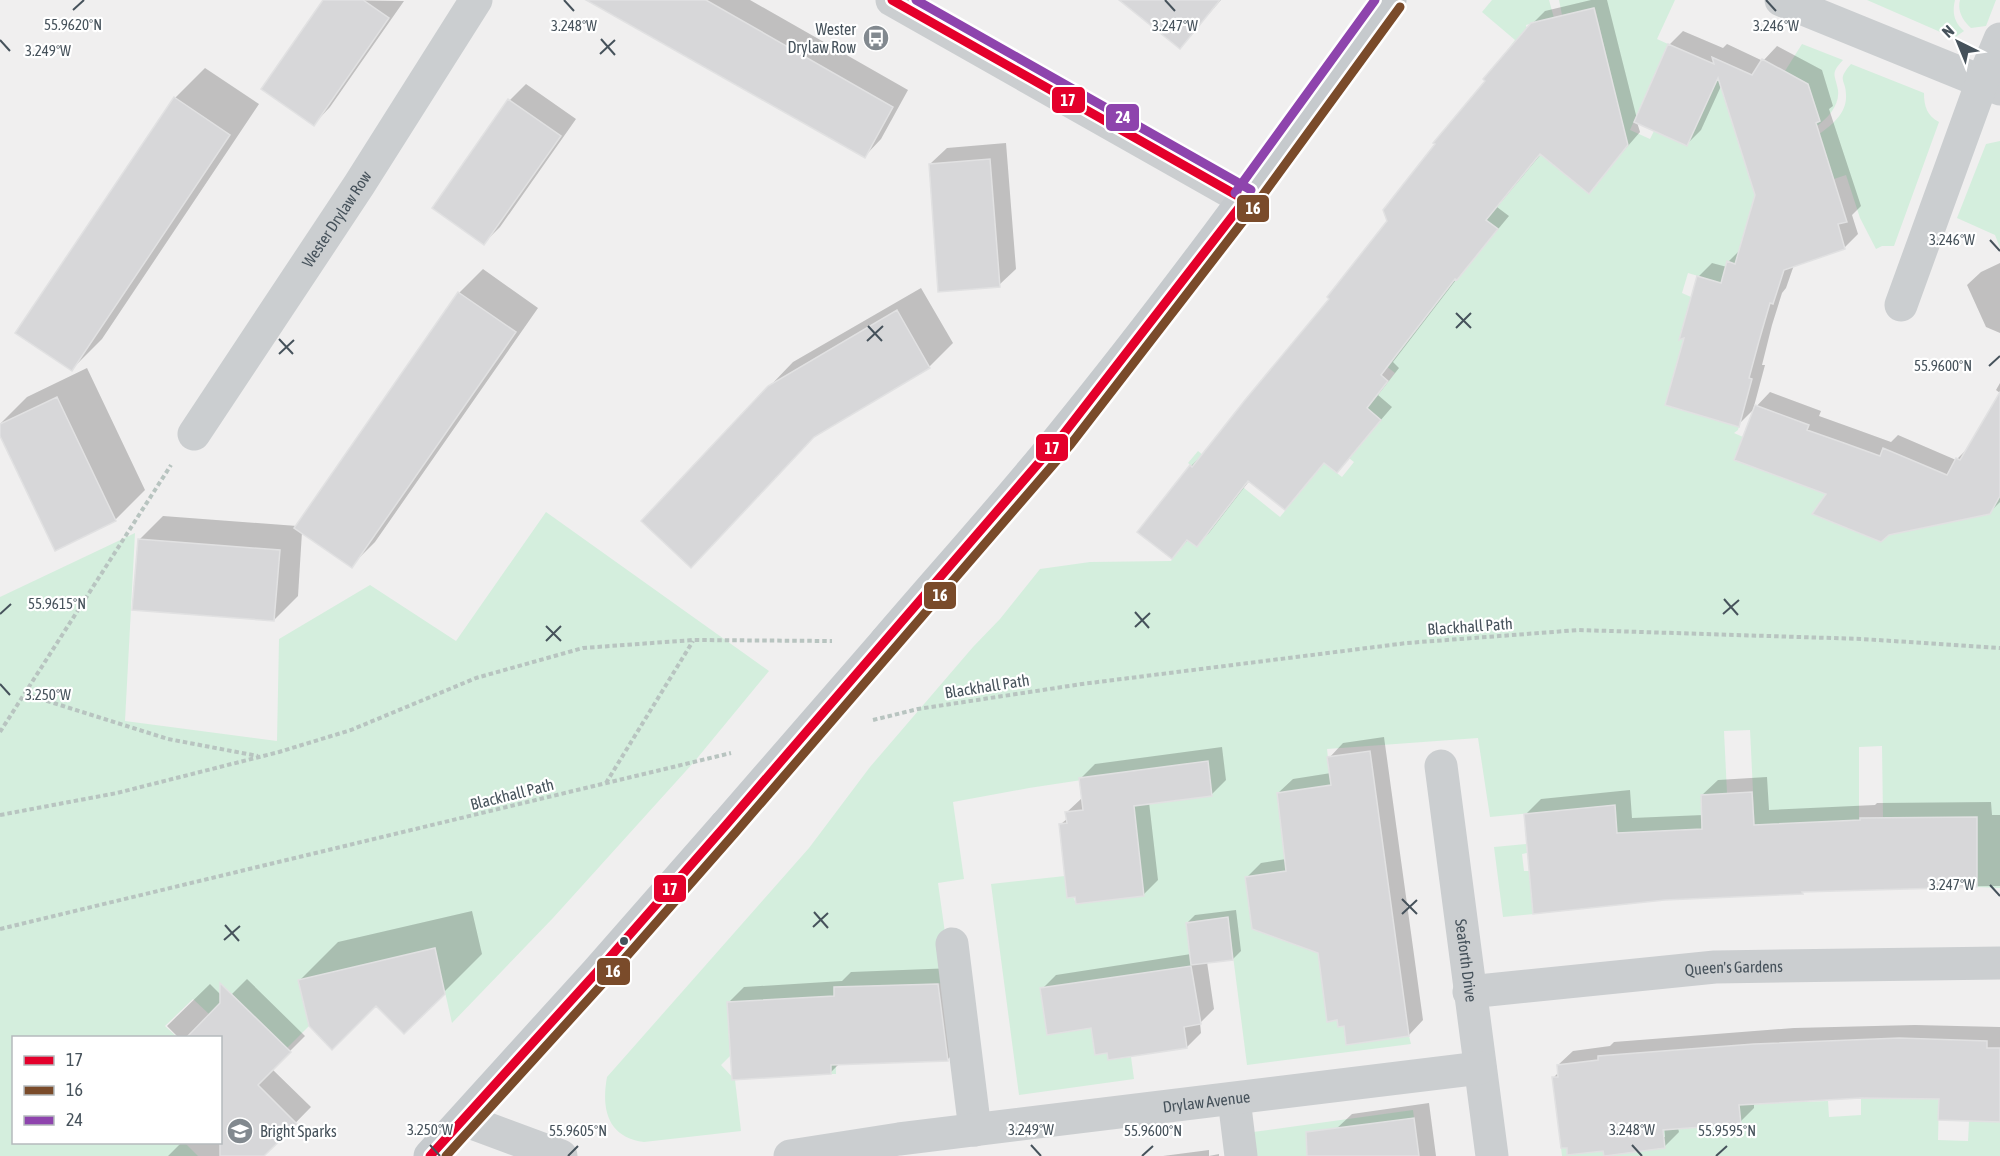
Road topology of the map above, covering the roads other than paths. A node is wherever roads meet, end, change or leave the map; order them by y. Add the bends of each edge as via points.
1 (476, 0) edge
2 (892, 0) edge
3 (1390, 0) edge
4 (1781, 0) edge
5 (2000, 39) edge
6 (1991, 86) edge
7 (1245, 200) junction
8 (1901, 305) dead end
9 (194, 434) road end
10 (1441, 766) dead end
11 (952, 944) dead end
12 (2000, 963) edge
13 (1469, 992) junction
14 (1480, 1068) junction
15 (1234, 1099) junction
16 (464, 1120) junction
17 (975, 1130) junction
18 (430, 1156) edge
19 (561, 1156) edge
20 (790, 1156) edge
21 (1241, 1156) edge
22 (1492, 1156) edge

1 - 9 street, Wester Drylaw Row
2 - 7 street
3 - 7 main road
4 - 6 street
5 - 6 street
6 - 8 street
7 - 16 main road, bridge via 1062,436 726,825
10 - 13 street, Seaforth Drive
11 - 17 street
12 - 13 street, Queen's Gardens via 1715,967
13 - 14 street, Seaforth Drive
14 - 15 street, Drylaw Avenue
14 - 22 street, Seaforth Drive
15 - 17 street, Drylaw Avenue
15 - 21 street
16 - 18 main road
16 - 19 street
17 - 20 street, Drylaw Avenue

